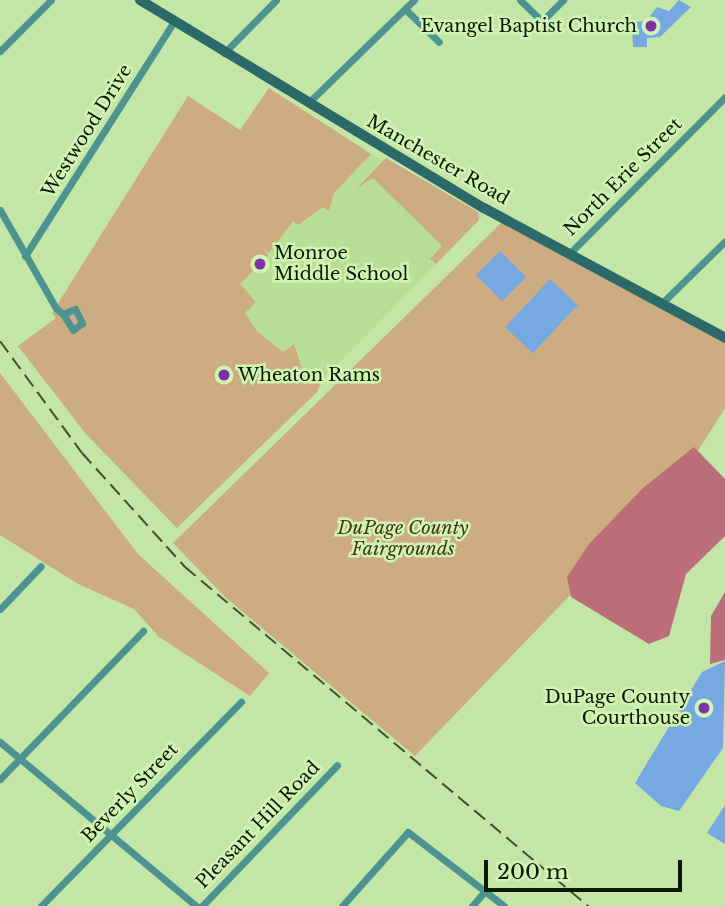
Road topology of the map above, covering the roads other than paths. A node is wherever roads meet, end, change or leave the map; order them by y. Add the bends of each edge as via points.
1 (51, 0) edge
2 (140, 0) edge
3 (276, 0) edge
4 (414, 0) edge
5 (520, 0) edge
6 (563, 0) edge
7 (405, 9) junction
8 (174, 21) junction
9 (439, 42) dead end
10 (0, 51) edge
11 (224, 53) junction
12 (725, 97) edge
13 (308, 103) junction
14 (0, 210) edge
15 (725, 241) edge
16 (569, 254) junction
17 (25, 256) junction
18 (661, 304) junction
19 (63, 314) dead end
20 (725, 338) edge
21 (41, 566) dead end
22 (0, 609) edge
23 (143, 631) dead end
24 (241, 702) dead end
25 (0, 741) edge
26 (20, 758) junction
27 (337, 765) dead end
28 (0, 779) edge
29 (111, 836) junction
30 (485, 891) junction
31 (41, 906) edge
32 (196, 906) edge
33 (202, 906) edge
34 (342, 906) edge
35 (472, 906) edge
36 (504, 906) edge

1 - 10 street
2 - 8 street, Manchester Road
3 - 11 street
4 - 7 street
5 - 6 street via 542,21
7 - 9 street
7 - 13 street
8 - 11 street, Manchester Road
8 - 17 street, Westwood Drive
11 - 13 street, Manchester Road
12 - 16 street, North Erie Street
13 - 16 street, Manchester Road
14 - 17 street
15 - 18 street
16 - 18 street, Manchester Road
17 - 19 street
18 - 20 street, Manchester Road
21 - 22 street
23 - 26 street
24 - 29 street, Beverly Street
25 - 26 street
26 - 28 street
26 - 29 street
27 - 33 street, Pleasant Hill Road
29 - 31 street, Beverly Street
29 - 32 street
30 - 34 street via 408,832
30 - 35 street
30 - 36 street

